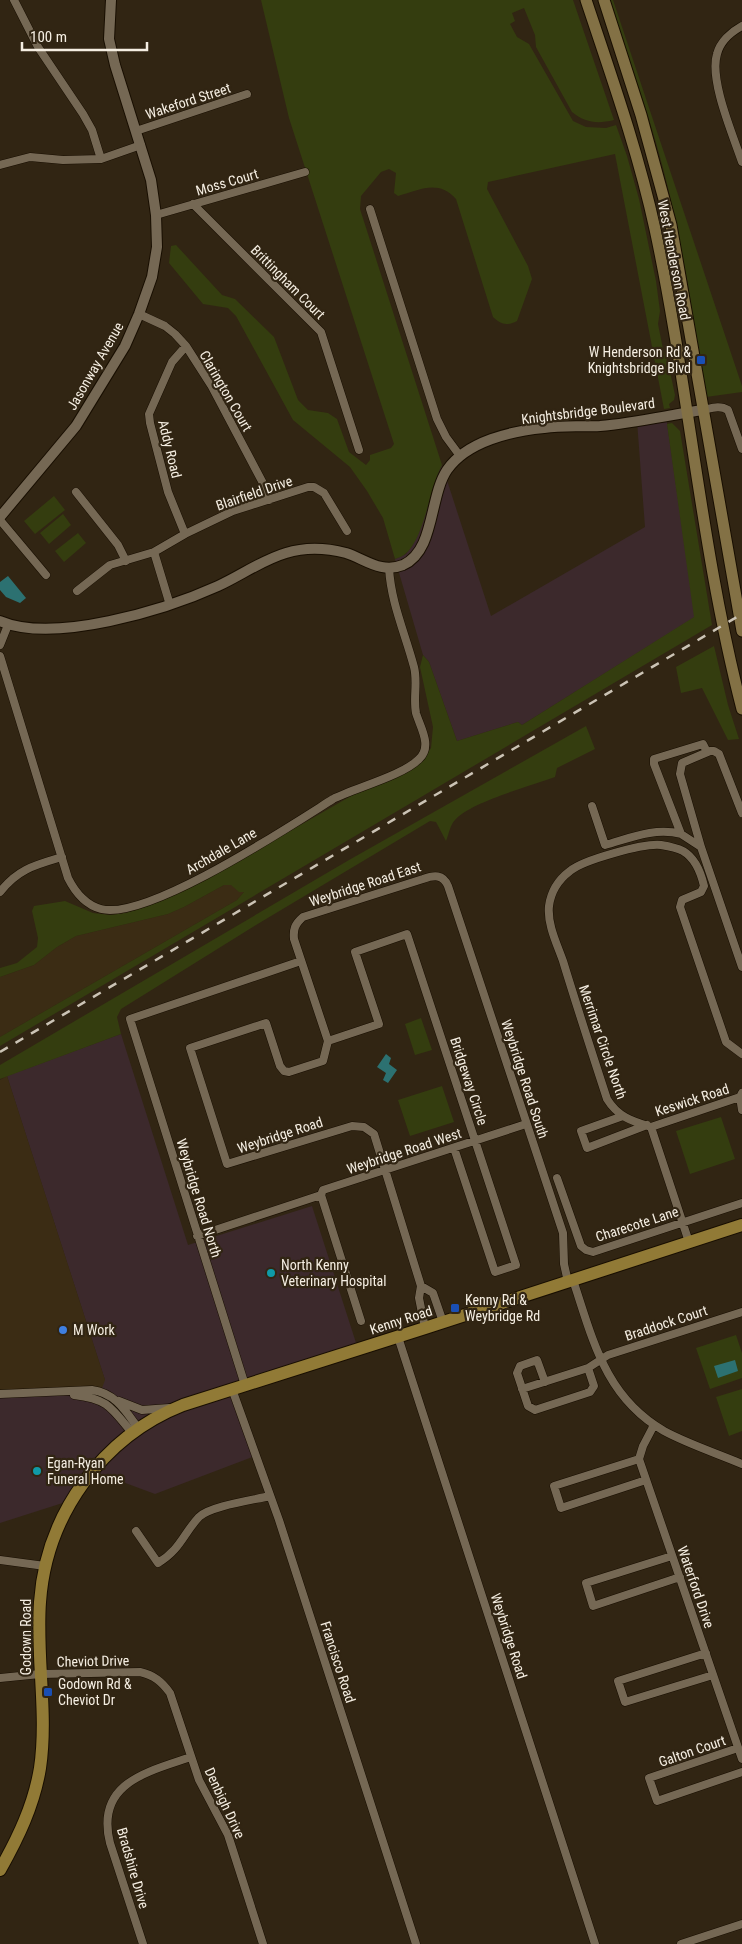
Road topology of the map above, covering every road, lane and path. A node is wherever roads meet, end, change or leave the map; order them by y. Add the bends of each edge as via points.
1 (14, 0) edge
2 (111, 0) edge
3 (586, 0) edge
4 (604, 0) edge
5 (742, 26) edge
6 (247, 94) dead end
7 (136, 131) junction
8 (141, 145) junction
9 (101, 159) junction
10 (742, 162) edge
11 (0, 165) edge
12 (305, 172) dead end
13 (193, 204) junction
14 (370, 209) dead end
15 (156, 215) junction
16 (139, 314) junction
17 (186, 346) junction
18 (704, 410) junction
19 (686, 412) junction
20 (742, 449) edge
21 (359, 450) dead end
22 (460, 456) junction
23 (76, 492) dead end
24 (269, 500) junction
25 (0, 519) edge
26 (347, 531) dead end
27 (185, 534) junction
28 (154, 552) junction
29 (126, 561) junction
30 (389, 568) junction
31 (46, 575) dead end
32 (77, 591) dead end
33 (170, 605) junction
34 (4, 623) edge
35 (742, 631) edge
36 (0, 645) edge
37 (0, 656) edge
38 (742, 709) edge
39 (707, 752) junction
40 (592, 806) dead end
41 (742, 813) edge
42 (681, 834) junction
43 (702, 847) junction
44 (62, 857) junction
45 (448, 886) joint
46 (0, 892) edge
47 (301, 961) junction
48 (742, 968) edge
49 (328, 1041) junction
50 (742, 1054) edge
51 (741, 1095) edge
52 (742, 1110) edge
53 (624, 1116) junction
54 (526, 1124) junction
55 (649, 1126) junction
56 (475, 1141) junction
57 (454, 1148) junction
58 (386, 1170) junction
59 (557, 1178) dead end
60 (321, 1195) junction
61 (742, 1203) edge
62 (683, 1222) junction
63 (742, 1225) edge
64 (197, 1236) junction
65 (690, 1242) junction
66 (571, 1281) junction
67 (421, 1286) junction
68 (742, 1312) edge
69 (362, 1321) dead end
70 (443, 1322) junction
71 (425, 1328) junction
72 (398, 1337) junction
73 (600, 1361) junction
74 (588, 1368) junction
75 (545, 1382) junction
76 (245, 1385) junction
77 (232, 1389) junction
78 (522, 1389) junction
79 (68, 1393) junction
80 (0, 1394) edge
81 (117, 1400) junction
82 (183, 1405) junction
83 (654, 1424) junction
84 (135, 1430) junction
85 (639, 1460) junction
86 (742, 1464) edge
87 (646, 1480) junction
88 (270, 1496) junction
89 (136, 1531) dead end
90 (672, 1556) junction
91 (0, 1560) edge
92 (45, 1566) junction
93 (680, 1577) junction
94 (706, 1653) junction
95 (40, 1674) junction
96 (714, 1675) junction
97 (156, 1677) joint
98 (0, 1678) edge
99 (738, 1735) edge
100 (738, 1748) junction
101 (191, 1757) junction
102 (742, 1759) edge
103 (742, 1772) edge
104 (0, 1870) edge
105 (742, 1924) edge
106 (143, 1944) edge
107 (263, 1944) edge
108 (416, 1944) edge
109 (596, 1944) edge
110 (681, 1944) edge

1 - 9 street via 38,47 92,130
2 - 7 street, Jasonway Avenue via 109,39 114,65
3 - 19 main road, West Henderson Road via 626,120 655,228
4 - 18 main road, West Henderson Road via 641,115 671,225
5 - 10 street via 721,45 715,65 719,90
6 - 7 street, Wakeford Street
7 - 8 street, Jasonway Avenue
8 - 9 street
8 - 15 street, Jasonway Avenue
9 - 11 street via 30,157
12 - 13 street, Moss Court
13 - 15 street, Moss Court
13 - 21 street, Brittingham Court via 321,332
14 - 22 street via 436,419
15 - 16 street, Jasonway Avenue via 157,247 152,277
16 - 17 street, Clarington Court via 165,326
16 - 25 street, Jasonway Avenue via 124,346 76,426
17 - 24 street, Clarington Court via 211,385
17 - 27 street, Addy Road via 172,362 149,414 168,492
18 - 19 street, Knightsbridge Boulevard
18 - 20 street via 719,407 728,410
18 - 35 main road, West Henderson Road
19 - 22 street, Knightsbridge Boulevard via 600,426 521,432 482,444
19 - 38 main road, West Henderson Road via 724,634
22 - 30 street, Knightsbridge Boulevard via 442,480 420,550 408,562
23 - 29 street via 118,545
24 - 26 street, Blairfield Drive via 308,487 320,488
24 - 27 street, Blairfield Drive via 233,511
25 - 31 street
27 - 28 street, Blairfield Drive
28 - 29 street, Blairfield Drive
28 - 33 street
29 - 32 street, Blairfield Drive via 105,568
30 - 33 street via 377,567 338,551 303,549 276,557
30 - 44 street, Archdale Lane via 393,601 414,668 416,708 425,748 418,761 333,799 176,891 126,908 99,909 83,899 72,887
33 - 34 street via 77,626 42,629
34 - 36 street
37 - 44 street, Archdale Lane
39 - 41 street via 714,751 721,758
39 - 42 street via 703,744 654,759
39 - 43 street via 686,760 680,769
40 - 42 street via 605,845 653,831
42 - 43 street
43 - 48 street
44 - 46 street via 22,870
45 - 47 street, Weybridge Road East via 440,876 431,876 303,918 293,931
45 - 54 street, Weybridge Road South
47 - 49 street, Weybridge Road East
47 - 64 street, Weybridge Road North via 130,1019
49 - 56 street, Bridgeway Circle via 379,1024 355,952 407,934
49 - 58 street, Weybridge Road via 323,1060 289,1072 280,1066 266,1024 190,1048 227,1164 352,1126 364,1127 374,1134
50 - 53 street, Merrimar Circle North via 726,1042 680,907 682,900 701,892 704,886 694,862 683,851 660,845 636,848 580,864 554,887 549,907 551,924 608,1099 614,1110
51 - 52 street
51 - 55 street, Keswick Road
53 - 55 street, Merrimar Circle North
53 - 55 street, Keswick Road via 581,1131 586,1148
54 - 56 street, Weybridge Road West
54 - 66 street, Weybridge Road South via 563,1233 564,1264
55 - 62 street
56 - 57 street, Weybridge Road West
56 - 57 street, Bridgeway Circle via 516,1265 495,1272
57 - 58 street, Weybridge Road West
58 - 60 street, Weybridge Road West via 323,1190
58 - 67 street, Weybridge Road
59 - 62 street, Charecote Lane via 581,1246 586,1250 593,1252
60 - 64 street, Weybridge Road West
60 - 69 street
61 - 62 street, Charecote Lane
62 - 65 street
63 - 65 main road, Kenny Road
64 - 76 street, Weybridge Road North
65 - 66 main road, Kenny Road
66 - 70 main road, Kenny Road
66 - 73 street, Weybridge Road South
67 - 70 street, Weybridge Road via 433,1293
67 - 71 street, Weybridge Road via 419,1298
68 - 73 street, Braddock Court via 608,1355
70 - 71 main road, Kenny Road
71 - 72 main road, Kenny Road
72 - 76 main road, Kenny Road
72 - 109 street, Weybridge Road
73 - 74 street, Braddock Court
73 - 83 street, Weybridge Road South via 615,1387
74 - 75 street, Braddock Court
74 - 78 street via 594,1386 590,1392 535,1410 528,1406
75 - 78 street, Braddock Court
75 - 78 street via 538,1360 520,1366 517,1373
76 - 77 main road, Kenny Road
77 - 82 main road, Kenny Road
77 - 88 street, Francisco Road
79 - 80 street, Kenny Road
79 - 81 street, Kenny Road via 102,1392
79 - 84 street, Kenny Road via 101,1400
81 - 82 street, Kenny Road via 142,1410
81 - 84 street
82 - 84 main road, Kenny Road via 164,1412
83 - 85 street via 642,1446
83 - 86 street, Weybridge Road South
84 - 92 main road, Godown Road via 103,1459 72,1500 59,1523
85 - 87 street, Waterford Drive
85 - 87 street via 554,1486 561,1508
87 - 90 street, Waterford Drive
88 - 89 street via 204,1513 179,1547 158,1563
88 - 108 street, Francisco Road
90 - 93 street, Waterford Drive
90 - 93 street via 586,1584 593,1606
91 - 92 street
92 - 95 main road, Godown Road via 40,1603
93 - 94 street, Waterford Drive
94 - 96 street, Waterford Drive
94 - 96 street via 618,1681 625,1702
95 - 97 street, Cheviot Drive via 140,1672
95 - 98 street, Cheviot Drive
95 - 104 main road, Godown Road via 42,1752 36,1788 27,1815
96 - 99 street, Waterford Drive
97 - 101 street, Denbigh Drive via 170,1693
99 - 100 street, Waterford Drive
100 - 102 street, Waterford Drive
100 - 103 street, Galton Court via 649,1778 657,1801
101 - 106 street, Bradshire Drive via 133,1778 113,1800 109,1814 108,1836
101 - 107 street, Denbigh Drive via 199,1780 228,1835
105 - 110 street

